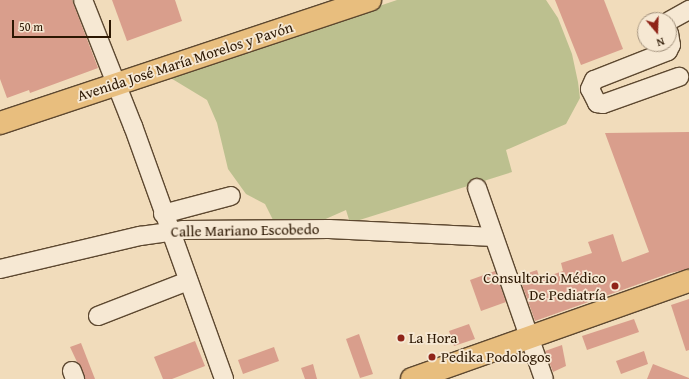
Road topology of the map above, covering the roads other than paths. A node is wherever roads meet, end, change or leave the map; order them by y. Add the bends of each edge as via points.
1 (83, 0) edge
2 (370, 0) edge
3 (689, 10) edge
4 (677, 16) edge
5 (665, 52) edge
6 (679, 77) dead end
7 (116, 84) junction
8 (0, 123) edge
9 (476, 188) dead end
10 (231, 196) dead end
11 (166, 223) junction
12 (494, 237) junction
13 (0, 269) edge
14 (188, 281) junction
15 (689, 281) edge
16 (98, 316) dead end
17 (530, 338) junction
18 (224, 379) edge
19 (412, 379) edge
20 (544, 379) edge

1 - 7 street
2 - 7 main road, Avenida José María Morelos y Pavón
3 - 4 street
5 - 6 street via 594,80 590,89 597,103 602,104
7 - 8 main road, Avenida José María Morelos y Pavón
7 - 11 street
9 - 12 street
10 - 11 street
11 - 12 street, Calle Mariano Escobedo
11 - 13 street, Calle Mariano Escobedo
11 - 14 street
12 - 17 street
14 - 16 street
14 - 18 street
15 - 17 main road
17 - 19 main road
17 - 20 street

